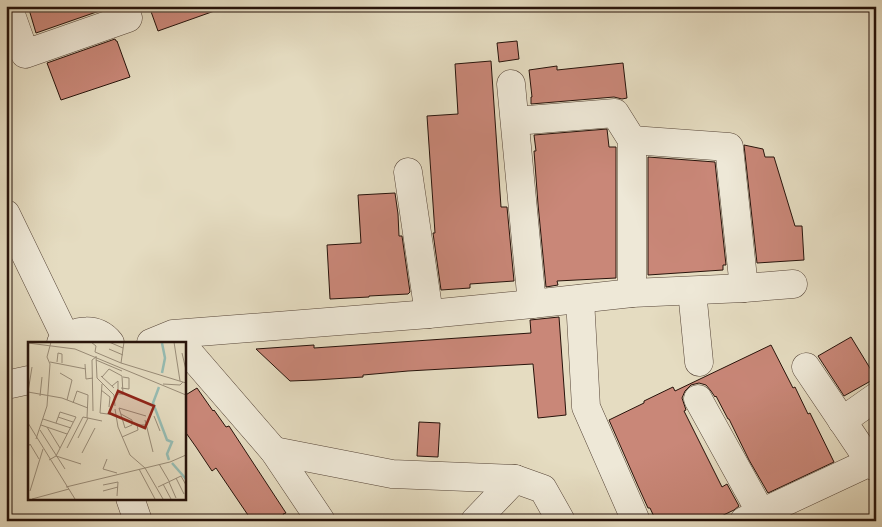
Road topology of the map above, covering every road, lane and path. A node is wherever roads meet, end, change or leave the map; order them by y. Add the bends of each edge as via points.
1 (8, 6) edge
2 (123, 6) edge
3 (511, 84) dead end
4 (515, 121) junction
5 (632, 140) junction
6 (408, 172) dead end
7 (6, 214) edge
8 (793, 284) dead end
9 (744, 288) junction
10 (692, 290) junction
11 (632, 293) junction
12 (580, 299) junction
13 (532, 304) junction
14 (429, 314) junction
15 (63, 340) edge
16 (109, 342) edge
17 (172, 342) edge
18 (185, 356) edge
19 (699, 362) dead end
20 (806, 368) dead end
21 (28, 380) edge
22 (6, 385) edge
23 (876, 397) edge
24 (698, 400) dead end
25 (842, 421) junction
26 (274, 451) junction
27 (873, 465) edge
28 (515, 480) junction
29 (131, 500) edge
30 (753, 517) edge
31 (138, 521) edge
32 (321, 521) edge
33 (475, 521) edge
34 (561, 521) edge
35 (636, 521) edge

1 - 2 street via 26,54 128,18
3 - 4 street
4 - 5 street via 615,113
4 - 13 street
5 - 9 street via 729,147
5 - 11 street
6 - 14 street
7 - 15 street
8 - 9 street
9 - 10 street
10 - 11 street
10 - 19 street
11 - 12 street
12 - 13 street
12 - 35 street via 586,407
13 - 14 street
14 - 17 street
15 - 16 street via 76,332 86,331 97,333
18 - 26 street
20 - 25 street
21 - 22 street
23 - 25 street
24 - 30 street
25 - 27 street
26 - 28 street via 392,474
26 - 32 street
27 - 30 street
28 - 33 street
28 - 34 street via 543,489
29 - 31 street

